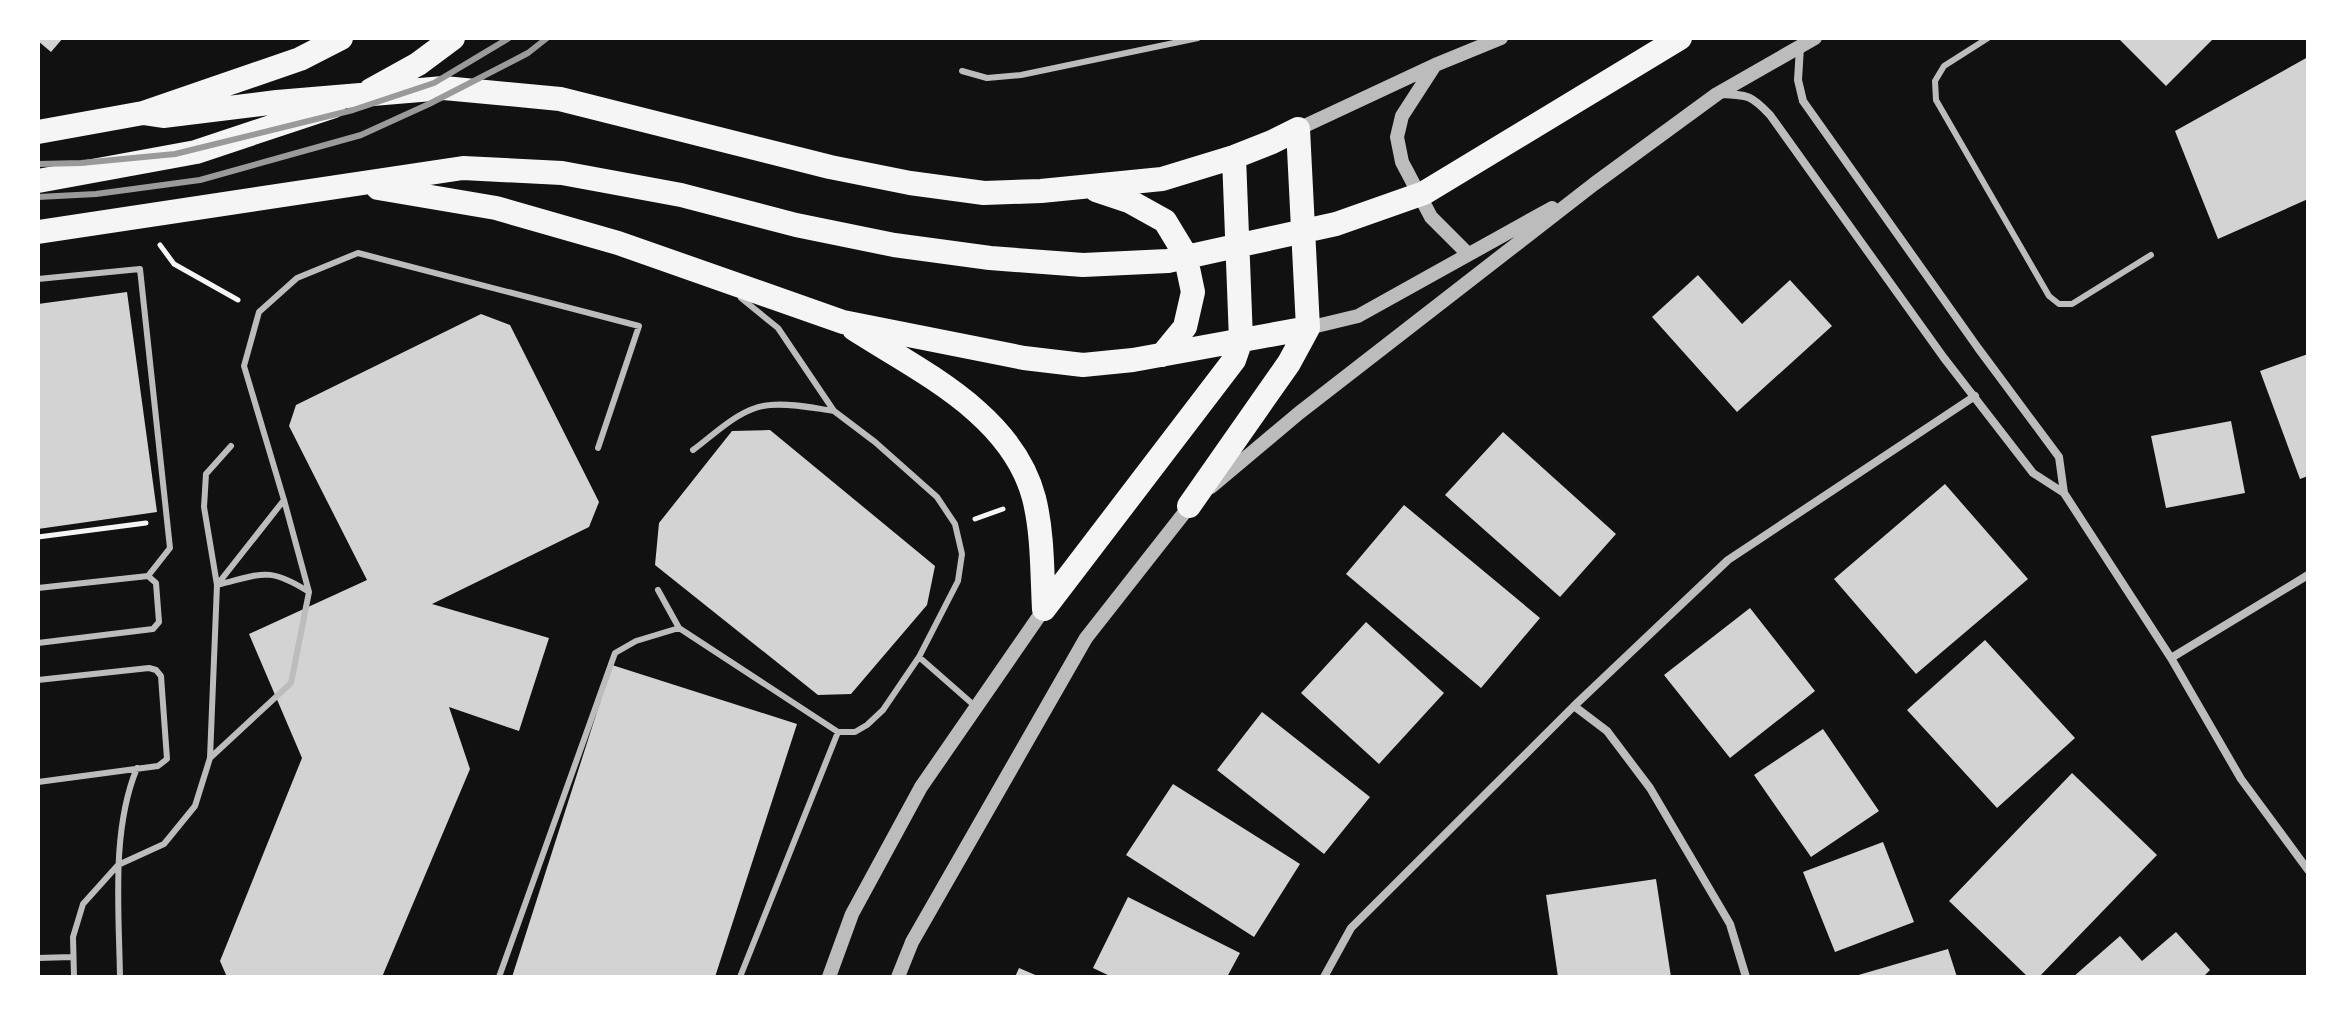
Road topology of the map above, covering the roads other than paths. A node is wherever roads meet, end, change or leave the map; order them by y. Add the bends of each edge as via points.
1 (341, 38) edge
2 (453, 38) edge
3 (1198, 38) edge
4 (1501, 38) edge
5 (1680, 38) edge
6 (1815, 38) edge
7 (1988, 38) edge
8 (1800, 47) junction
9 (1435, 65) junction
10 (962, 71) dead end
11 (1717, 94) junction
12 (143, 113) junction
13 (1298, 129) junction
14 (38, 132) edge
15 (1234, 157) junction
16 (38, 181) edge
17 (356, 184) junction
18 (1594, 184) junction
19 (1087, 187) junction
20 (38, 232) edge
21 (1468, 254) junction
22 (2151, 255) dead end
23 (704, 273) junction
24 (38, 279) edge
25 (843, 322) junction
26 (1308, 328) junction
27 (1241, 340) junction
28 (1162, 355) junction
29 (1975, 396) junction
30 (834, 411) junction
31 (231, 446) dead end
32 (598, 448) dead end
33 (693, 450) dead end
34 (2064, 493) junction
35 (284, 500) junction
36 (1189, 506) junction
37 (2308, 575) edge
38 (148, 576) junction
39 (217, 585) junction
40 (38, 588) edge
41 (658, 590) dead end
42 (309, 592) junction
43 (1044, 609) junction
44 (679, 628) junction
45 (38, 643) edge
46 (919, 657) junction
47 (2171, 658) junction
48 (38, 680) edge
49 (1574, 706) junction
50 (976, 707) junction
51 (838, 732) junction
52 (210, 758) junction
53 (137, 768) junction
54 (38, 782) edge
55 (118, 865) junction
56 (2308, 870) edge
57 (72, 957) junction
58 (38, 958) edge
59 (74, 977) edge
60 (120, 977) edge
61 (499, 977) edge
62 (740, 977) edge
63 (829, 977) edge
64 (898, 977) edge
65 (1324, 977) edge
66 (1746, 977) edge

1 - 12 highway via 300,59
2 - 16 highway via 358,97 281,125 196,152
3 - 10 lane via 1021,75 987,78
4 - 9 street
5 - 17 highway via 1424,193 1336,224 1168,261 1083,265 894,245 562,173 463,168
6 - 8 street
7 - 22 lane via 1944,66 1935,81 1936,100 2049,296 2059,304 2072,304
8 - 11 street
8 - 34 street via 1803,101 2059,457
9 - 13 street
9 - 21 street via 1402,116 1397,137 1402,162 1431,217
11 - 18 street
11 - 29 street via 1755,98 1770,115
12 - 14 highway
12 - 19 highway via 163,116 444,88 560,99 910,183 984,193
13 - 15 highway
13 - 26 highway
15 - 19 highway via 1162,179
15 - 27 highway
17 - 20 highway
17 - 23 highway via 496,208
18 - 21 street
18 - 36 street via 1299,413
19 - 28 highway via 1165,221 1185,254 1193,292 1185,327
21 - 26 street via 1358,316
23 - 25 highway
23 - 30 lane via 778,328
24 - 38 lane via 140,269 170,548
25 - 28 highway via 1083,365
25 - 43 highway via 961,397 1009,445 1034,497
26 - 27 highway
26 - 36 highway
27 - 28 highway
27 - 43 highway via 1234,360
29 - 34 street via 2033,473
29 - 49 street via 1728,560
30 - 33 lane via 767,405 742,414
30 - 46 lane via 937,497 955,524 962,554 958,581
31 - 39 lane via 206,474 204,507
32 - 35 lane via 639,326 358,253 297,278 259,312 244,366
34 - 47 street
35 - 39 lane
35 - 42 lane
36 - 64 street via 1086,638 912,942
37 - 47 street
38 - 40 lane
38 - 45 lane via 156,583 159,622 153,629
39 - 42 lane via 265,573
39 - 52 lane
41 - 44 lane
42 - 52 lane via 291,683
43 - 50 street
44 - 51 lane
44 - 61 lane via 615,653
46 - 50 lane
46 - 51 lane via 867,725
47 - 56 street via 2241,779
48 - 53 lane via 156,670 161,676 167,759 158,766
49 - 65 street via 1351,928
49 - 66 street via 1607,731 1650,788 1730,924
50 - 63 street via 914,800 852,914
51 - 62 lane
52 - 55 lane via 195,806 164,844
53 - 54 lane
53 - 55 lane via 129,788
55 - 57 lane via 83,904
55 - 60 lane
57 - 58 lane
57 - 59 lane

